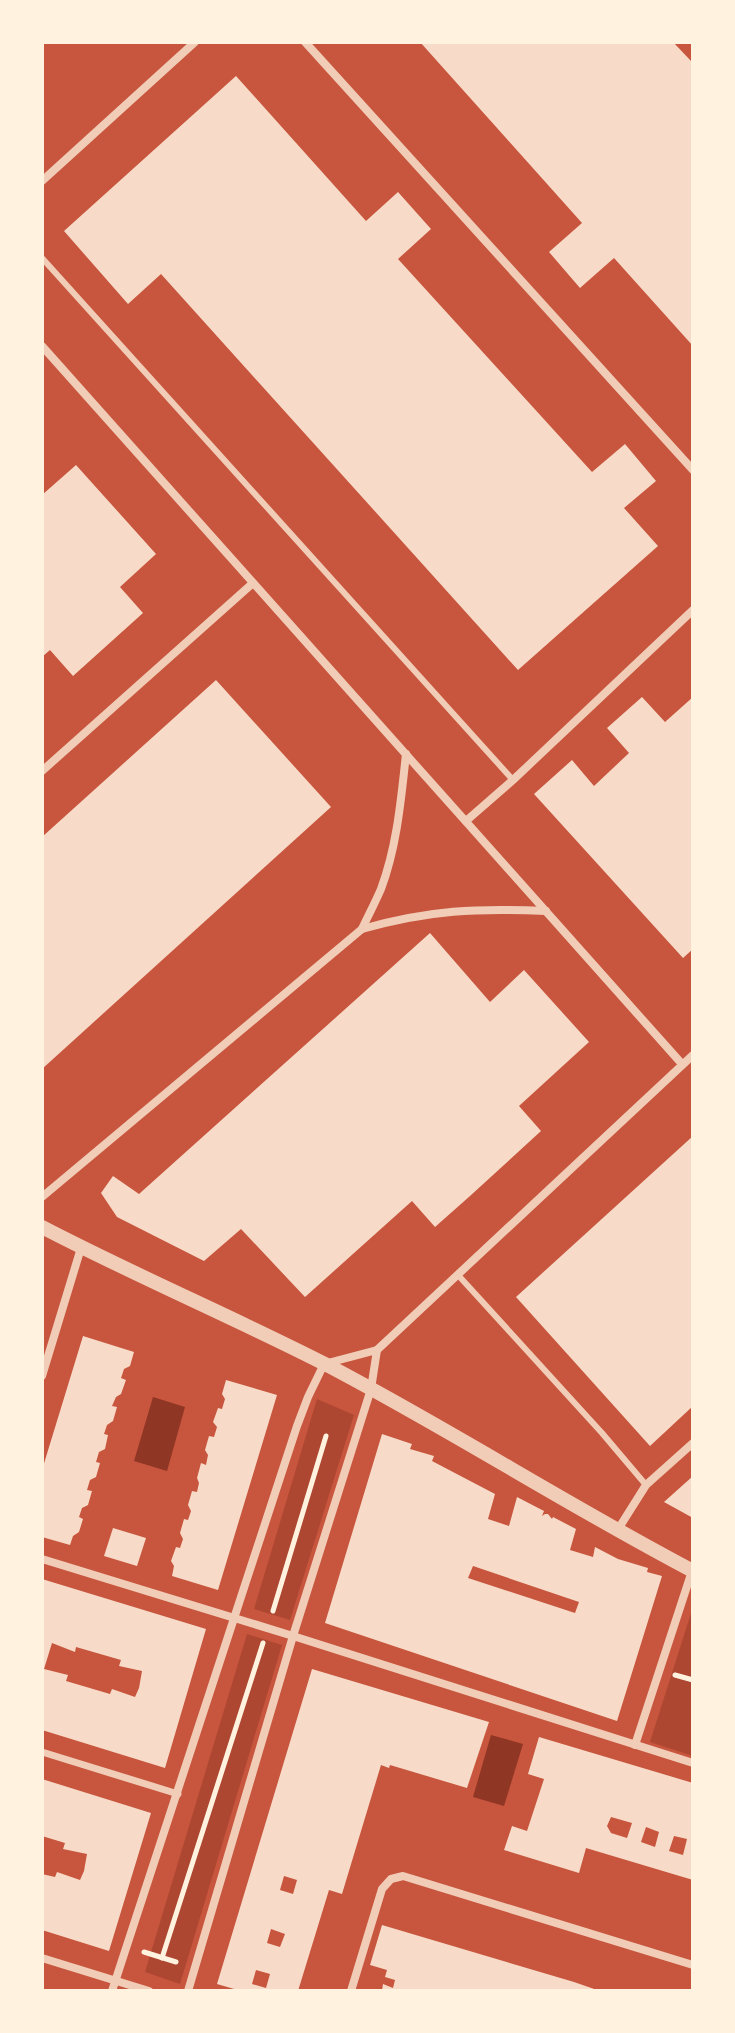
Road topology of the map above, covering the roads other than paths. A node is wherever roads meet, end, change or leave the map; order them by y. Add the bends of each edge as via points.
1 (195, 42) edge
2 (305, 42) edge
3 (42, 181) edge
4 (42, 258) edge
5 (42, 346) edge
6 (693, 470) edge
7 (253, 583) junction
8 (693, 610) edge
9 (406, 754) junction
10 (42, 771) edge
11 (513, 780) junction
12 (466, 821) junction
13 (546, 911) junction
14 (362, 929) junction
15 (693, 1055) edge
16 (682, 1064) junction
17 (42, 1197) edge
18 (42, 1227) edge
19 (81, 1248) junction
20 (458, 1275) junction
21 (377, 1350) junction
22 (324, 1364) junction
23 (42, 1376) edge
24 (371, 1389) junction
25 (693, 1443) edge
26 (646, 1485) junction
27 (617, 1531) junction
28 (42, 1559) edge
29 (693, 1571) edge
30 (233, 1618) junction
31 (293, 1636) junction
32 (635, 1745) junction
33 (42, 1752) edge
34 (693, 1763) edge
35 (178, 1794) junction
36 (42, 1958) edge
37 (693, 1965) edge
38 (116, 1980) junction
39 (112, 1991) edge
40 (149, 1991) edge
41 (188, 1991) edge
42 (351, 1991) edge

1 - 3 street
2 - 6 street
4 - 11 lane
5 - 7 street
7 - 9 street
7 - 10 street
8 - 11 street
9 - 12 street
9 - 14 street via 394,846
11 - 12 street
12 - 13 street
13 - 14 street via 470,909
13 - 16 street
14 - 17 street
15 - 16 street
16 - 20 street
18 - 19 street
19 - 22 street
19 - 23 street
20 - 21 street
20 - 26 lane
21 - 22 street
21 - 24 street
22 - 24 street
22 - 30 street via 302,1411
24 - 27 street
24 - 31 street
25 - 26 street
26 - 27 street
27 - 29 street
28 - 30 street
29 - 32 street
30 - 31 street
30 - 35 street
31 - 32 street
31 - 41 street
32 - 34 street
33 - 35 street
35 - 38 street
36 - 38 street
37 - 42 street via 403,1876 382,1889
38 - 39 street
38 - 40 street

